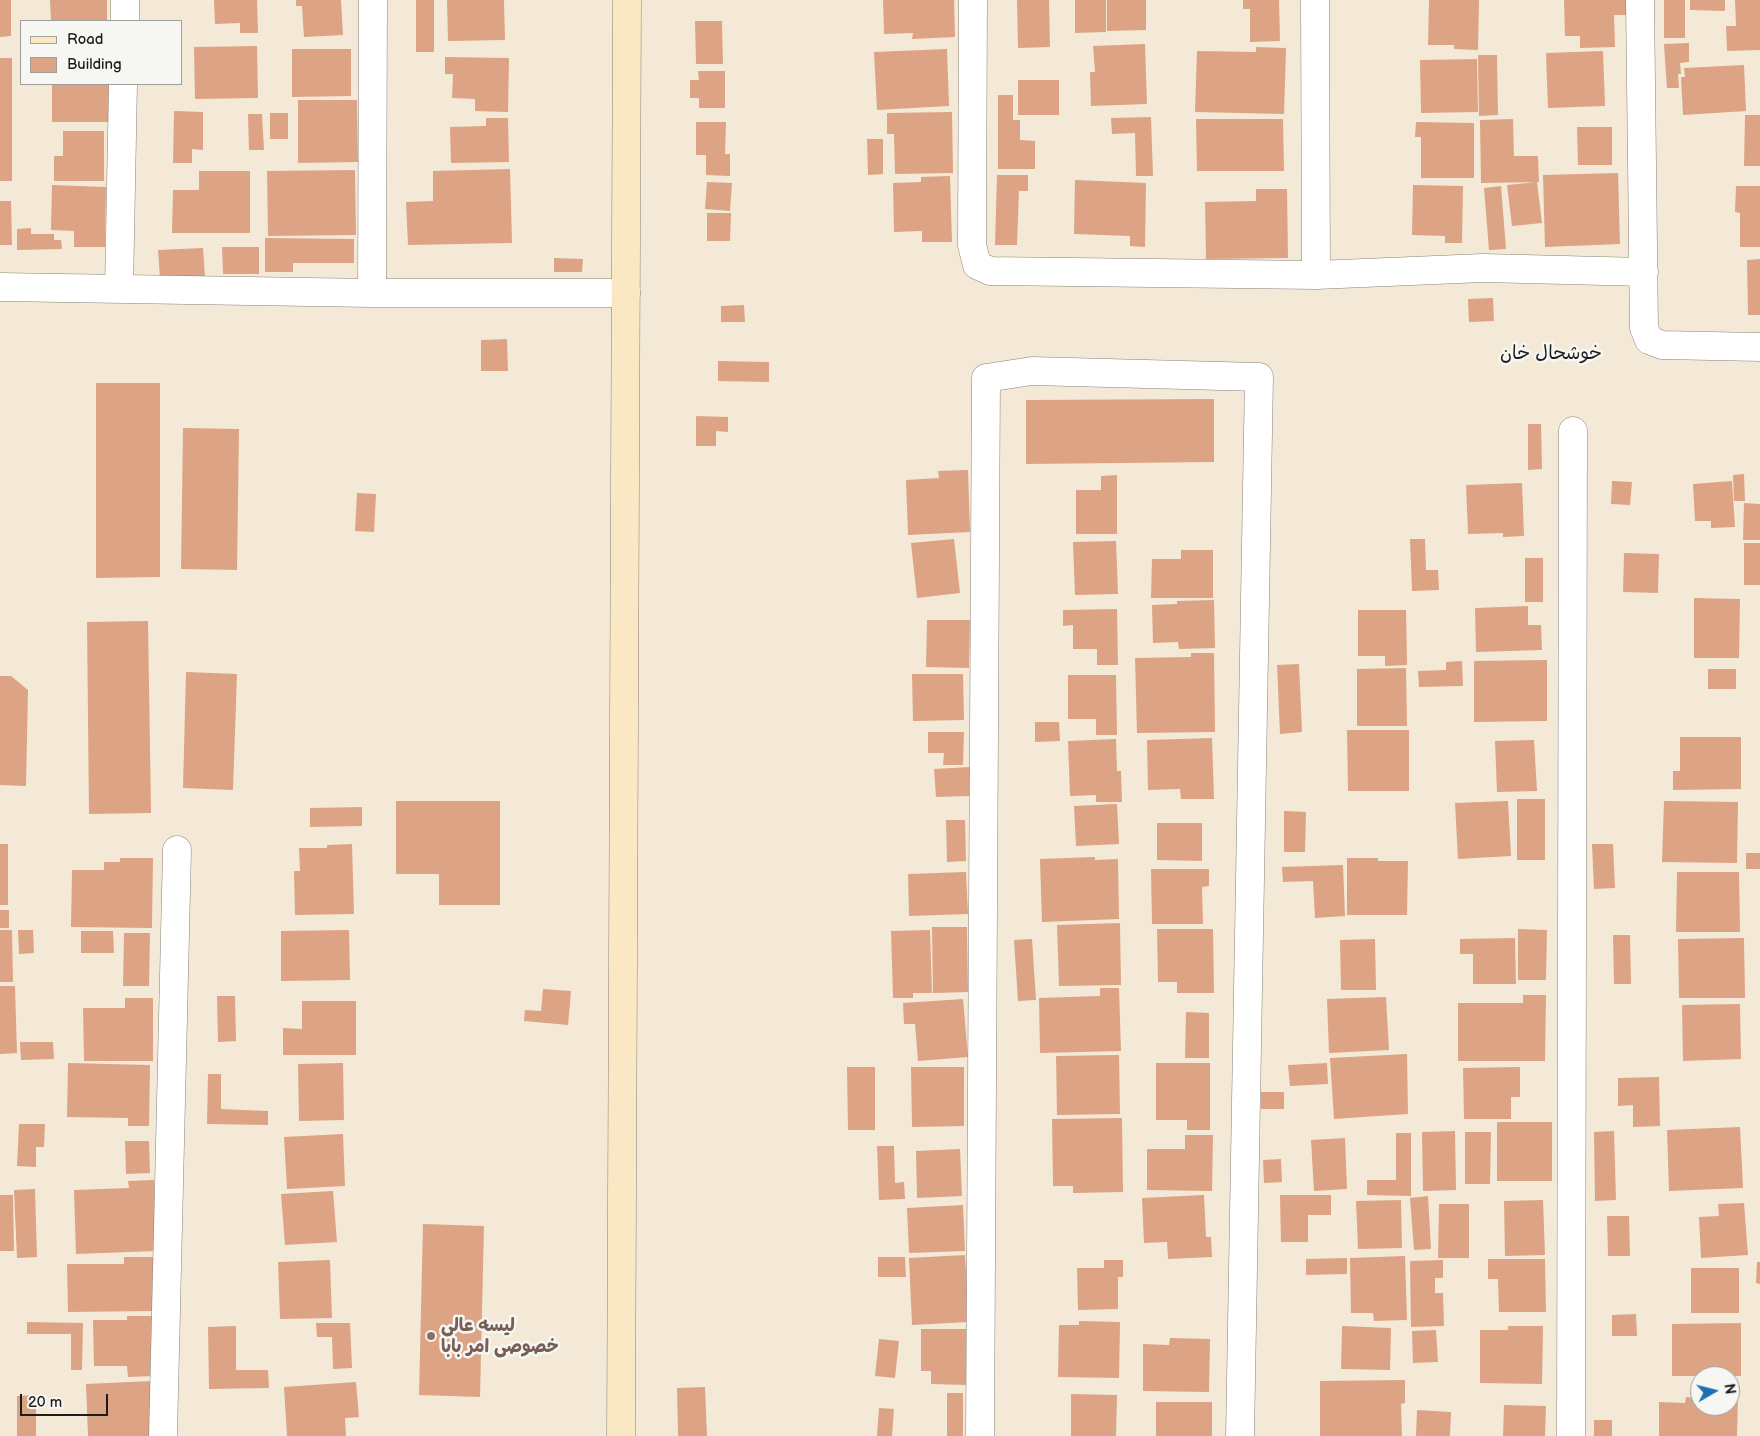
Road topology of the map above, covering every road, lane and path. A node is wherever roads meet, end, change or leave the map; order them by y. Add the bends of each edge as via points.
1 (125, 0) edge
2 (373, 0) edge
3 (627, 0) edge
4 (973, 0) edge
5 (1315, 0) edge
6 (1640, 0) edge
7 (125, 20) edge
8 (123, 85) edge
9 (1644, 272) junction
10 (1316, 275) junction
11 (0, 288) edge
12 (119, 288) junction
13 (372, 293) junction
14 (626, 293) junction
15 (1760, 347) edge
16 (1573, 431) dead end
17 (177, 850) dead end
18 (163, 1436) edge
19 (621, 1436) edge
20 (980, 1436) edge
21 (1240, 1436) edge
22 (1571, 1436) edge

1 - 7 street
2 - 13 street
3 - 14 street
4 - 10 street via 972,244 977,265 990,271
5 - 10 street
6 - 9 street
8 - 12 street
9 - 10 street via 1483,268
9 - 15 street via 1644,328 1649,340 1662,345
11 - 12 street
12 - 13 street
13 - 14 street
14 - 19 street
16 - 22 street
17 - 18 street
20 - 21 street via 986,378 1032,371 1259,377

